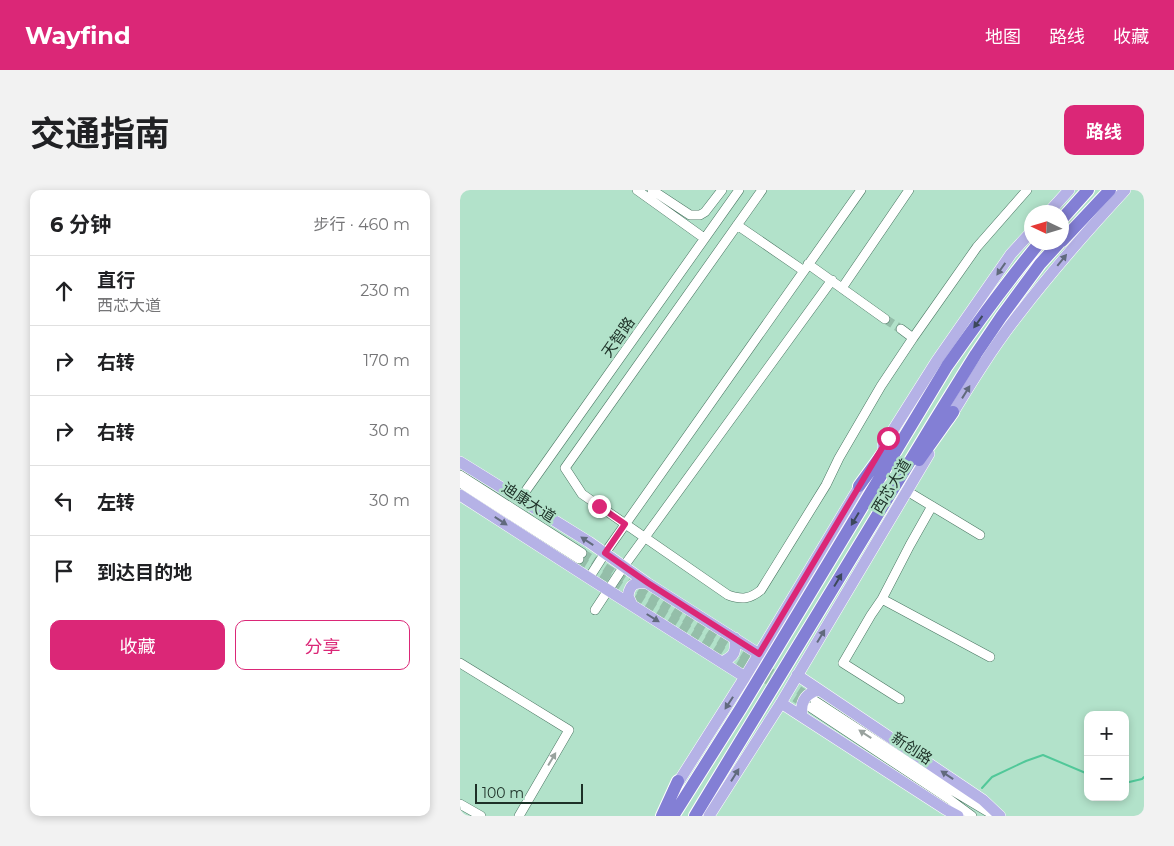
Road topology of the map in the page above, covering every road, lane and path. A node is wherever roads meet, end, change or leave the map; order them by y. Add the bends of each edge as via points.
1 (637, 190) edge
2 (652, 190) edge
3 (722, 190) edge
4 (739, 190) edge
5 (762, 190) edge
6 (861, 190) edge
7 (909, 190) edge
8 (1027, 190) edge
9 (1069, 190) edge
10 (1088, 190) edge
11 (1110, 190) edge
12 (1125, 190) edge
13 (1055, 205) edge
14 (1069, 211) edge
15 (737, 225) junction
16 (1069, 234) edge
17 (704, 238) junction
18 (1024, 240) edge
19 (1034, 250) edge
20 (1053, 250) edge
21 (806, 267) junction
22 (832, 280) junction
23 (842, 288) junction
24 (885, 318) tunnel mouth
25 (901, 329) tunnel mouth
26 (913, 338) junction
27 (947, 366) junction
28 (953, 412) junction
29 (460, 462) edge
30 (460, 475) edge
31 (460, 483) edge
32 (859, 486) junction
33 (907, 491) junction
34 (460, 495) edge
35 (520, 499) junction
36 (932, 506) junction
37 (625, 524) junction
38 (980, 535) dead end
39 (645, 537) junction
40 (862, 539) junction
41 (605, 553) junction
42 (624, 566) junction
43 (589, 578) junction
44 (648, 583) junction
45 (608, 590) junction
46 (882, 600) junction
47 (632, 605) junction
48 (594, 610) dead end
49 (735, 638) junction
50 (759, 654) junction
51 (990, 657) dead end
52 (722, 662) junction
53 (460, 663) edge
54 (797, 676) junction
55 (746, 677) junction
56 (900, 699) dead end
57 (781, 703) junction
58 (811, 704) junction
59 (678, 782) junction
60 (460, 804) edge
61 (481, 816) edge
62 (519, 816) edge
63 (657, 816) edge
64 (662, 816) edge
65 (673, 816) edge
66 (695, 816) edge
67 (709, 816) edge
68 (958, 816) edge
69 (972, 816) edge
70 (995, 816) edge
71 (1000, 816) edge

1 - 17 street
2 - 3 street via 690,215 700,215
4 - 17 street, 天智路
5 - 15 street
6 - 21 street
7 - 23 street
8 - 26 street via 977,247
9 - 13 main road
10 - 14 highway
11 - 16 highway, 西芯大道
28 -> 12 main road, 西芯大道 via 1018,315 1072,248
15 - 21 street
15 - 37 street via 565,468 582,494
17 - 35 street, 天智路
18 -> 32 main road, 西芯大道 via 1011,254 936,362
19 -> 27 highway, 西芯大道
20 - 40 highway, 西芯大道 via 981,346
21 - 22 street
21 - 37 street
22 - 23 street
22 - 39 street
23 - 24 street
25 - 26 street
26 - 39 street via 872,401 762,590 744,598 728,595
27 - 32 highway
27 -> 65 highway, 西芯大道
28 - 33 main road, 西芯大道
28 - 40 highway
29 - 35 main road
30 - 31 street, 迪康大道 via 581,556
32 - 50 main road, 西芯大道
33 - 36 street
54 -> 33 main road, 西芯大道
34 -> 43 main road
41 -> 35 main road
36 - 38 street
36 - 46 street
37 - 39 street
37 - 41 street
39 - 42 street
66 -> 40 highway, 西芯大道
41 - 42 main road
41 - 43 street
42 - 44 main road
42 - 45 street
43 - 45 main road
44 - 47 main road via 630,587 628,596
44 - 49 main road
45 - 47 main road
45 - 48 street
46 - 51 street
46 - 56 street via 843,663
47 -> 52 main road
49 - 50 main road
49 - 52 main road via 734,654
50 - 55 main road, 西芯大道
52 - 55 main road
62 -> 53 street via 569,730
54 - 57 main road, 西芯大道
54 - 58 main road
55 -> 59 main road, 西芯大道
57 - 58 main road
67 -> 57 main road, 西芯大道
58 - 68 main road via 937,804
58 - 69 street, 新创路
70 -> 58 street, 新创路
71 -> 58 main road via 983,800
59 - 63 main road, 西芯大道
59 - 64 highway
60 - 61 street

